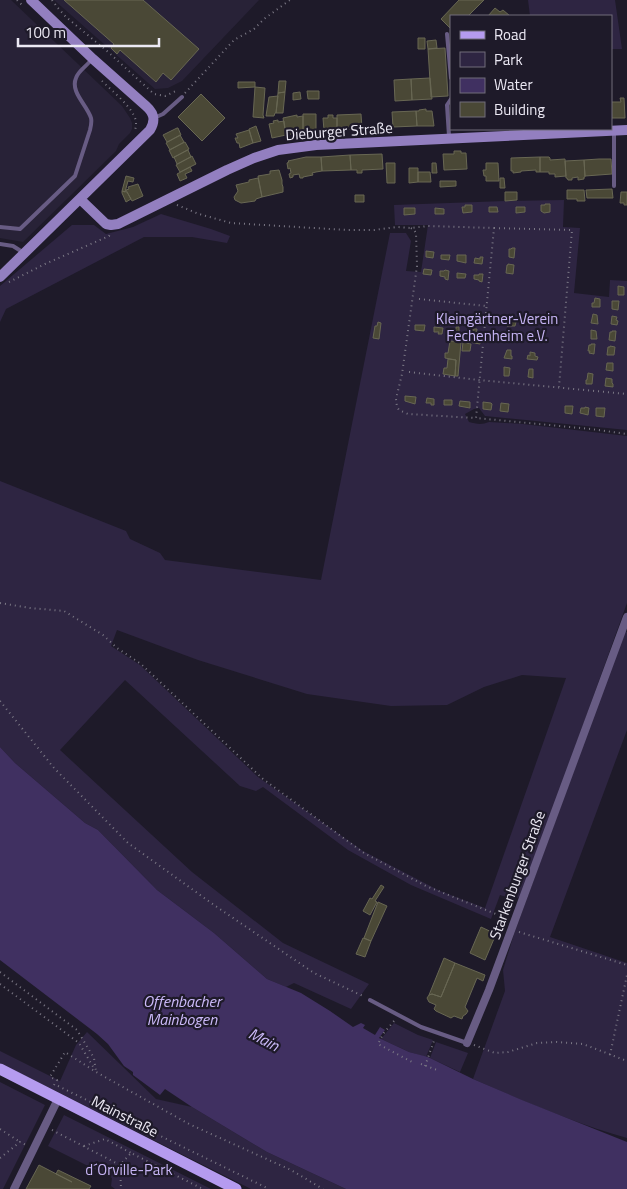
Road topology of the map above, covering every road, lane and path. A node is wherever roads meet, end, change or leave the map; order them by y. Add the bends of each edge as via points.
1 (31, 0) edge
2 (52, 0) edge
3 (290, 0) edge
4 (447, 34) dead end
5 (93, 58) junction
6 (450, 67) edge
7 (182, 97) junction
8 (450, 100) edge
9 (154, 118) junction
10 (587, 130) edge
11 (627, 130) edge
12 (614, 131) junction
13 (449, 139) junction
14 (614, 186) dead end
15 (172, 196) junction
16 (80, 199) junction
17 (111, 225) junction
18 (0, 227) edge
19 (410, 228) junction
20 (494, 228) junction
21 (0, 244) edge
22 (24, 254) junction
23 (3, 280) edge
24 (419, 299) dead end
25 (486, 306) junction
26 (409, 372) dead end
27 (479, 380) junction
28 (559, 387) junction
29 (627, 394) edge
30 (476, 418) junction
31 (627, 434) edge
32 (0, 603) edge
33 (627, 617) edge
34 (0, 701) edge
35 (514, 922) junction
36 (511, 930) junction
37 (627, 965) edge
38 (0, 972) edge
39 (627, 974) edge
40 (0, 984) edge
41 (17, 997) junction
42 (370, 1000) joint
43 (15, 1001) dead end
44 (36, 1012) junction
45 (35, 1015) dead end
46 (398, 1015) junction
47 (54, 1026) junction
48 (53, 1029) dead end
49 (437, 1032) junction
50 (73, 1040) junction
51 (70, 1042) dead end
52 (467, 1043) junction
53 (610, 1055) junction
54 (627, 1061) edge
55 (412, 1062) dead end
56 (421, 1064) dead end
57 (425, 1066) junction
58 (0, 1069) edge
59 (437, 1070) dead end
60 (96, 1072) junction
61 (57, 1080) dead end
62 (55, 1084) dead end
63 (58, 1099) junction
64 (45, 1127) junction
65 (0, 1129) edge
66 (20, 1142) junction
67 (84, 1146) junction
68 (35, 1149) junction
69 (131, 1153) junction
70 (0, 1158) edge
71 (120, 1165) junction
72 (14, 1189) edge
73 (121, 1189) edge
74 (203, 1189) edge
75 (236, 1189) edge
76 (270, 1189) edge
77 (323, 1189) edge

1 - 5 street
2 - 7 path via 66,17 154,94 166,96 176,91
3 - 7 path via 254,29 234,40
4 - 6 lane
5 - 9 street via 149,108
5 - 18 lane via 75,81 91,122 75,176 20,229
7 - 9 lane
8 - 13 lane via 446,105
9 - 16 street via 150,130
10 - 12 street, Dieburger Straße
10 - 13 street, Dieburger Straße
11 - 12 street, Dieburger Straße
12 - 14 lane
13 - 15 street, Dieburger Straße via 316,145 278,150
15 - 17 street, Dieburger Straße
15 - 19 path via 178,206 231,223 347,230
16 - 17 street
16 - 22 street
17 - 23 path via 110,236
19 - 20 path
19 - 30 path via 416,233 417,266 397,407 408,414
20 - 25 path
20 - 28 path via 572,230
21 - 22 lane via 13,246
22 - 23 street
24 - 25 path
25 - 27 path
26 - 27 path
27 - 28 path
27 - 30 path
28 - 29 path
30 - 31 path
32 - 35 path via 64,611 103,634 141,664 263,779 364,853 426,886
33 - 35 street, Starkenburger Straße
34 - 42 path via 54,768 128,843 314,973
35 - 36 street, Starkenburger Straße
36 - 37 path
36 - 52 street, Starkenburger Straße
38 - 60 path via 77,1030 94,1058
39 - 53 path
40 - 41 path
41 - 43 path
41 - 44 path
42 - 46 lane
44 - 45 path
44 - 47 path
46 - 49 lane
46 - 55 path via 378,1044
47 - 48 path
47 - 50 path
49 - 52 lane
49 - 57 path
50 - 51 path
50 - 60 path via 79,1043
52 - 53 path via 496,1053 537,1043 583,1044
53 - 54 path
56 - 57 path
57 - 59 path
58 - 63 main road, Mainstraße
60 - 61 path via 64,1052 50,1077
60 - 77 path via 190,1124 291,1170
62 - 76 path
63 - 64 street
63 - 75 main road, Mainstraße
64 - 67 path
64 - 68 street
65 - 66 path
66 - 68 path
66 - 70 path
67 - 69 path via 105,1139
67 - 71 path
68 - 72 street
69 - 71 path
69 - 74 path
71 - 73 path

